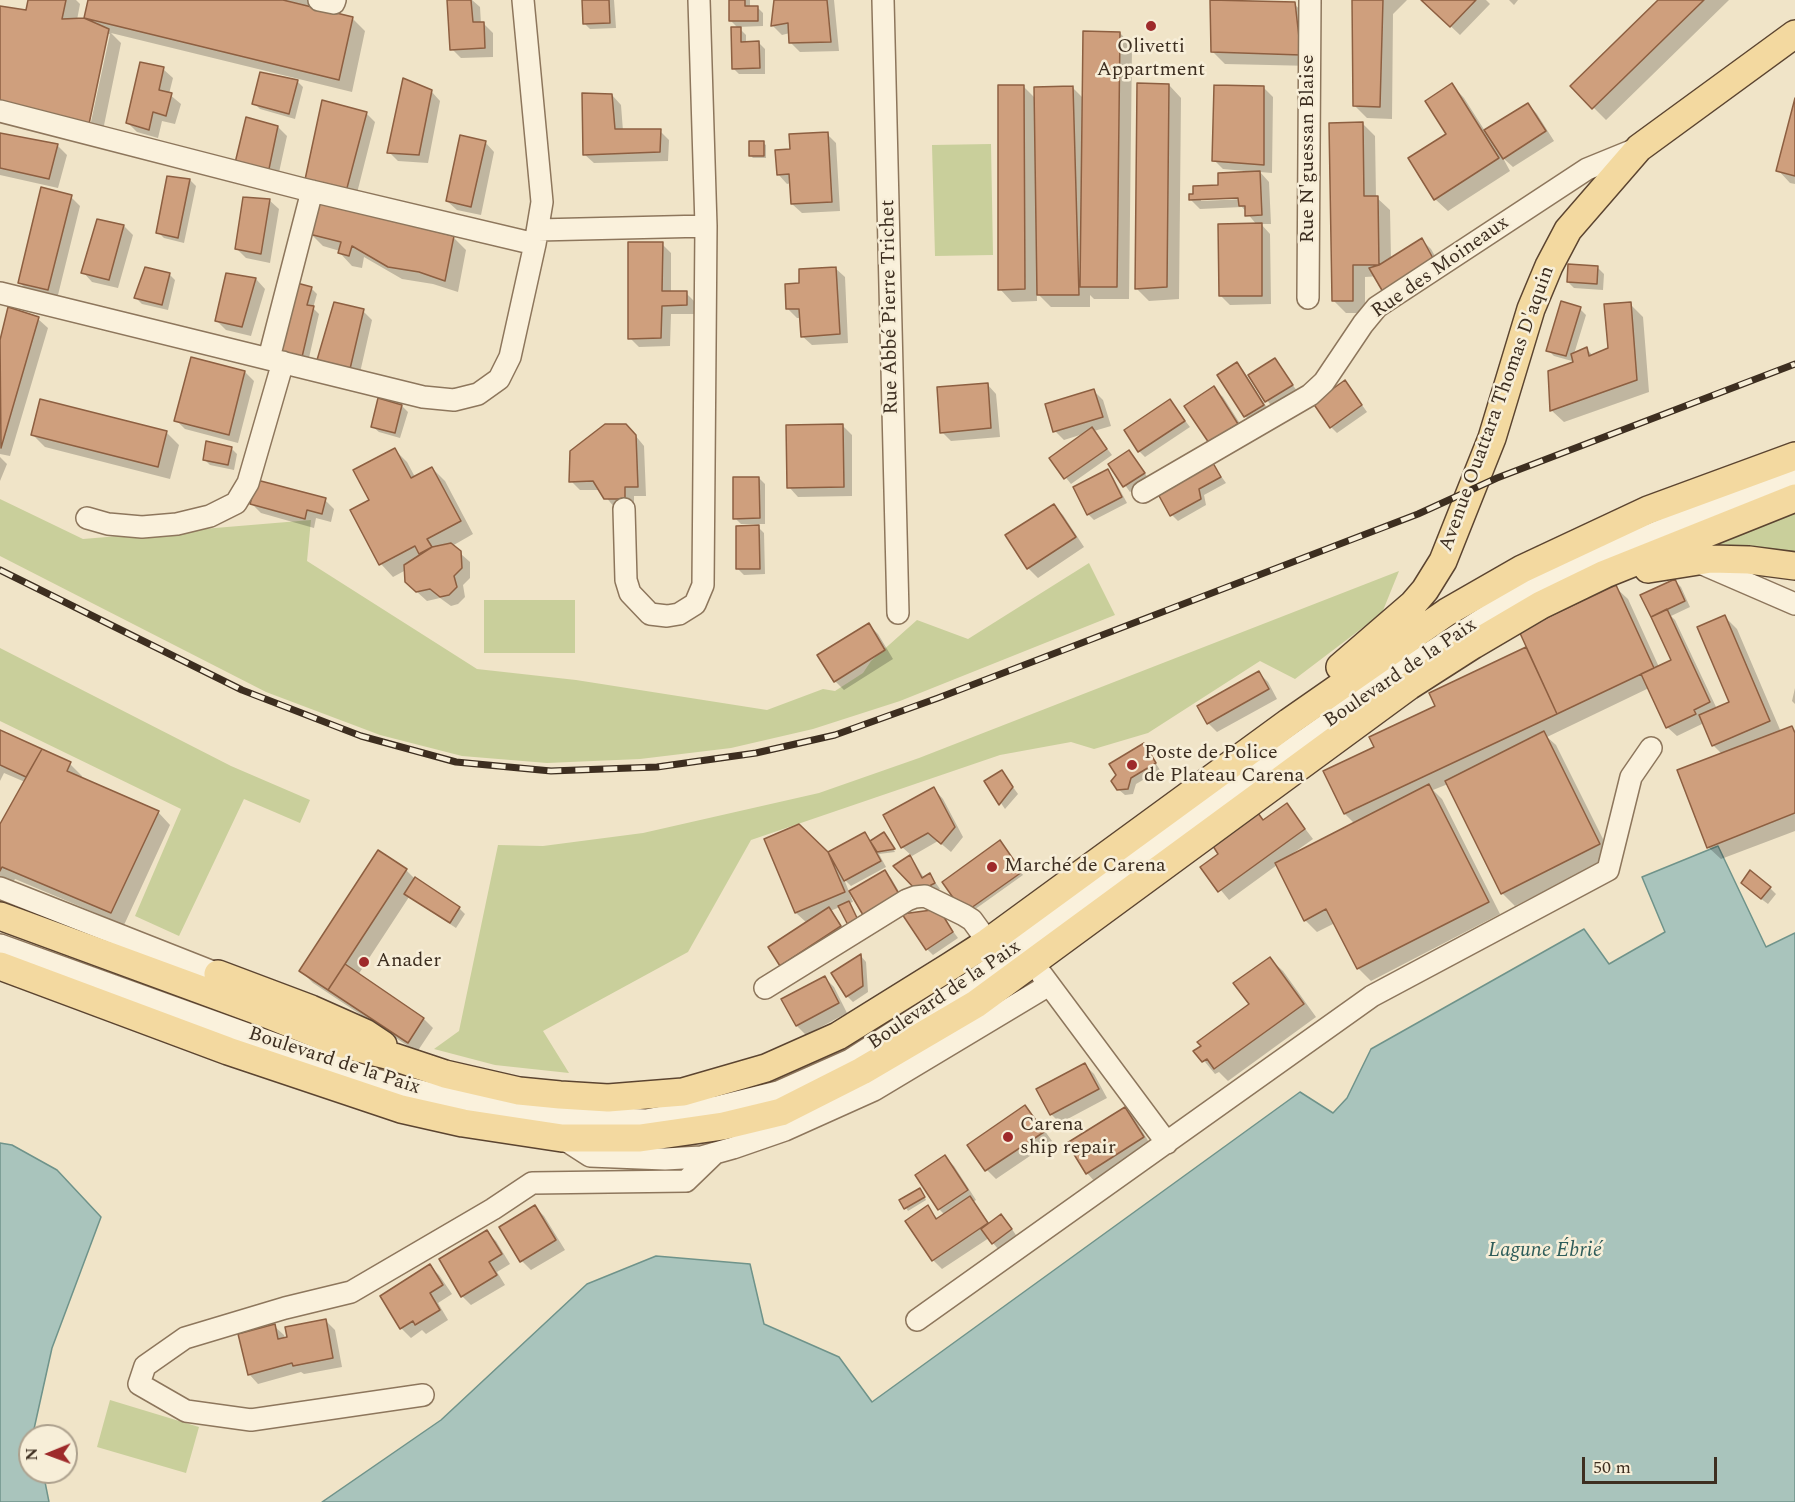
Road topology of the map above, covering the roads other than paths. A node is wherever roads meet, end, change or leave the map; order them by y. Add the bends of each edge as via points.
1 (319, 0) edge
2 (335, 0) edge
3 (523, 0) edge
4 (699, 0) edge
5 (883, 0) edge
6 (1310, 0) edge
7 (1795, 34) edge
8 (0, 111) edge
9 (1639, 148) junction
10 (312, 191) junction
11 (706, 226) junction
12 (536, 237) junction
13 (0, 293) edge
14 (1308, 298) dead end
15 (276, 360) junction
16 (1795, 456) edge
17 (1795, 475) edge
18 (1143, 492) dead end
19 (1795, 498) edge
20 (624, 509) dead end
21 (87, 518) dead end
22 (1695, 561) junction
23 (1795, 566) edge
24 (1605, 574) junction
25 (1795, 604) edge
26 (1540, 606) junction
27 (898, 613) dead end
28 (1403, 670) junction
29 (1290, 722) junction
30 (1651, 748) dead end
31 (1102, 869) junction
32 (0, 888) edge
33 (0, 916) edge
34 (988, 942) junction
35 (0, 945) edge
36 (1032, 951) junction
37 (0, 966) edge
38 (218, 974) joint
39 (1049, 985) junction
40 (765, 987) dead end
41 (394, 1057) junction
42 (562, 1138) junction
43 (1167, 1143) junction
44 (714, 1153) junction
45 (917, 1320) dead end
46 (423, 1395) dead end

1 - 2 street
3 - 12 street via 542,202
4 - 11 street
5 - 27 street, Rue Abbé Pierre Trichet
6 - 14 street, Rue N'guessan Blaise
7 - 9 main road, Avenue Ouattara Thomas D'aquin
8 - 10 street
9 - 18 street, Rue des Moineaux via 1587,169 1377,307 1324,382 1310,395
9 - 29 main road, Avenue Ouattara Thomas D'aquin via 1568,230 1549,266 1531,309 1492,438 1443,561 1413,604 1322,682 1302,702
10 - 12 street
10 - 15 street
11 - 12 street
11 - 20 street via 703,585 695,604 680,614 650,614 630,593 626,580
12 - 15 street via 510,357 499,379 478,394 437,400
13 - 15 street
15 - 21 street via 248,483 236,503 210,516 177,524 142,527
16 - 29 main road, Boulevard de la Paix via 1648,510 1522,569 1447,612
17 - 28 street, Boulevard de la Paix via 1535,585
19 - 24 main road, Boulevard de la Paix
22 - 23 main road via 1749,560
22 - 24 main road
22 - 25 street
24 - 26 main road, Boulevard de la Paix
26 - 28 street
26 - 36 main road, Boulevard de la Paix via 1409,686
28 - 31 street, Boulevard de la Paix via 1275,761
29 - 31 main road, Boulevard de la Paix
30 - 43 street via 1631,777 1608,870 1372,996
31 - 34 main road, Boulevard de la Paix
31 - 36 street
31 - 36 street, Boulevard de la Paix
32 - 38 street
33 - 41 main road, Boulevard de la Paix via 342,1044
34 - 40 street via 964,915 925,896 915,897
34 - 41 main road, Boulevard de la Paix via 838,1036 766,1068 683,1092 608,1098 519,1091 445,1074
35 - 36 street, Boulevard de la Paix via 372,1079 469,1103 567,1117 646,1120 778,1092 850,1060 970,983
36 - 39 street
36 - 42 main road, Boulevard de la Paix via 976,1004 872,1066 781,1112 723,1126 640,1138
37 - 42 main road, Boulevard de la Paix via 228,1051 401,1109
38 - 41 main road via 365,1033
39 - 43 street
39 - 44 street via 874,1090 785,1130
42 - 44 street via 590,1156 665,1160
43 - 45 street
44 - 46 street via 686,1181 532,1183 351,1292 185,1338 145,1366 139,1384 186,1411 251,1420

